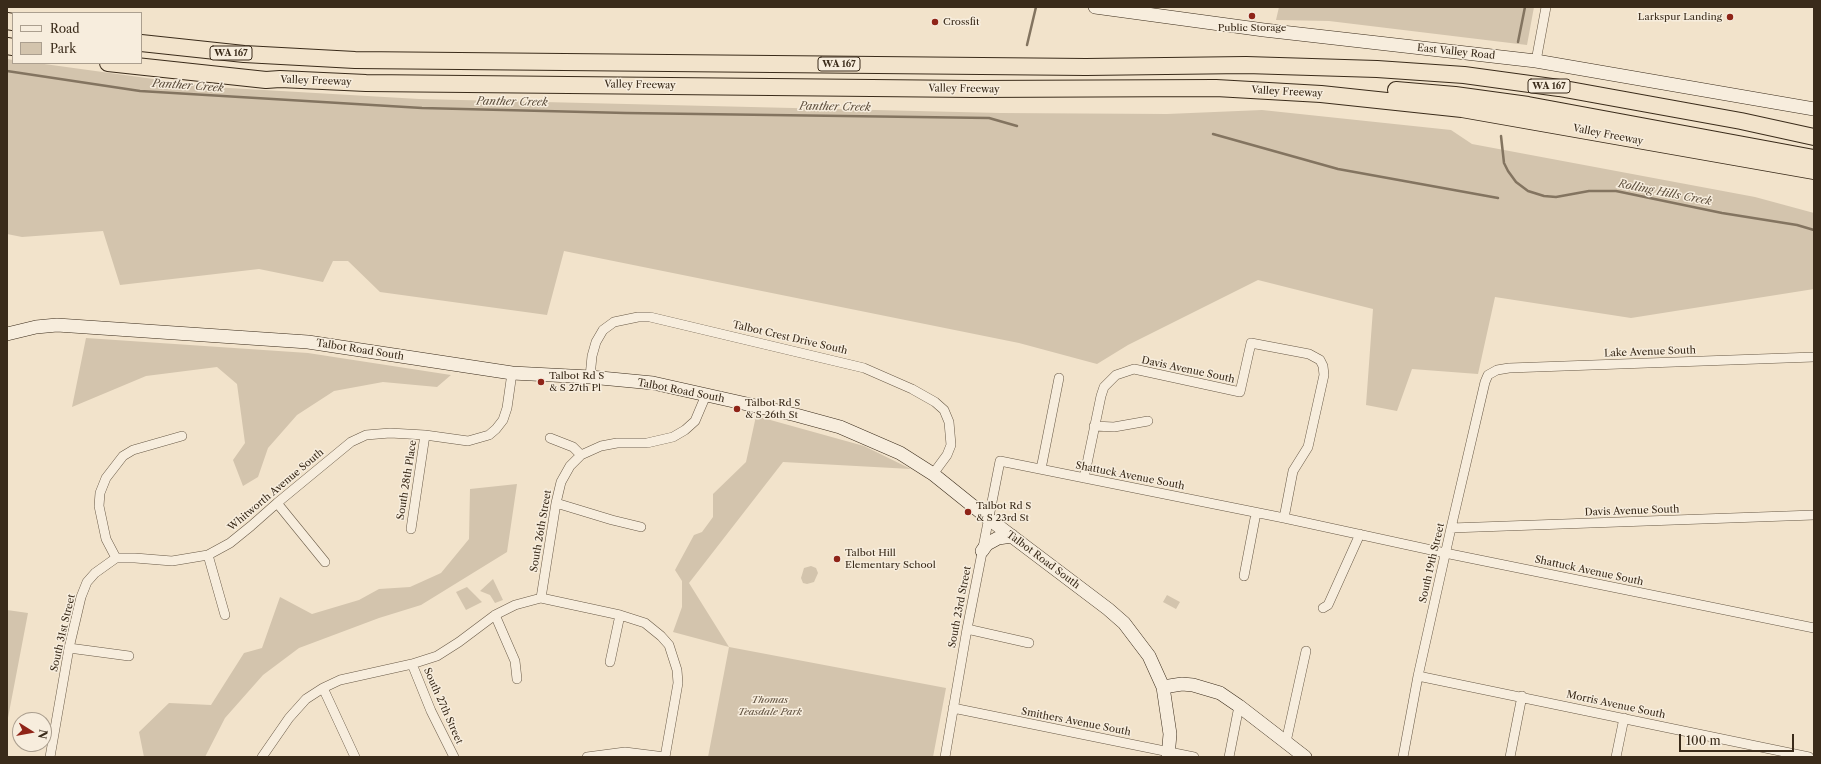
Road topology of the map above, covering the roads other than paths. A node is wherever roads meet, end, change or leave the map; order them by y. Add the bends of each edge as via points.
1 (1095, 7) edge
2 (1546, 7) edge
3 (142, 43) edge
4 (1536, 61) junction
5 (142, 62) edge
6 (117, 64) edge
7 (1355, 68) junction
8 (280, 79) junction
9 (1216, 88) junction
10 (1814, 109) edge
11 (1741, 121) junction
12 (1814, 128) edge
13 (1814, 137) edge
14 (1628, 139) junction
15 (1814, 148) edge
16 (1792, 149) junction
17 (1814, 158) edge
18 (1814, 171) edge
19 (1814, 180) edge
20 (7, 334) edge
21 (1814, 357) edge
22 (512, 373) junction
23 (1488, 376) joint
24 (590, 377) junction
25 (1059, 378) dead end
26 (706, 395) junction
27 (1148, 421) dead end
28 (1094, 426) junction
29 (425, 435) junction
30 (182, 436) dead end
31 (550, 438) dead end
32 (581, 455) junction
33 (1000, 461) joint
34 (1041, 469) junction
35 (933, 474) junction
36 (1084, 478) junction
37 (277, 502) junction
38 (556, 503) junction
39 (1256, 513) junction
40 (1814, 515) edge
41 (1284, 518) junction
42 (989, 519) junction
43 (641, 527) dead end
44 (1451, 528) junction
45 (411, 529) dead end
46 (1360, 534) junction
47 (1012, 536) junction
48 (982, 551) junction
49 (1445, 553) junction
50 (208, 555) junction
51 (116, 558) junction
52 (325, 562) dead end
53 (1244, 576) dead end
54 (541, 598) junction
55 (1323, 608) dead end
56 (225, 615) dead end
57 (495, 615) junction
58 (620, 615) junction
59 (1814, 628) edge
60 (967, 629) junction
61 (1029, 642) dead end
62 (69, 648) junction
63 (1306, 651) dead end
64 (129, 656) dead end
65 (610, 662) dead end
66 (412, 664) junction
67 (1418, 676) junction
68 (517, 679) dead end
69 (1163, 687) junction
70 (324, 688) junction
71 (1522, 696) junction
72 (1239, 706) junction
73 (953, 708) junction
74 (1624, 718) junction
75 (1286, 742) junction
76 (1168, 754) edge
77 (50, 757) edge
78 (262, 757) edge
79 (355, 757) edge
80 (454, 757) edge
81 (587, 757) edge
82 (665, 757) edge
83 (945, 757) edge
84 (1194, 757) edge
85 (1230, 757) edge
86 (1305, 757) edge
87 (1403, 757) edge
88 (1510, 757) edge
89 (1616, 757) edge
90 (1809, 757) edge

1 - 4 street, East Valley Road via 1264,30
2 - 4 street
3 - 7 highway, WA 167 via 244,54 363,60 1086,67 1246,65
4 - 10 street, East Valley Road
5 - 8 highway via 263,74
6 - 8 highway, Valley Freeway via 239,78
7 - 11 highway, WA 167 via 1417,71 1516,82
7 - 16 highway via 1391,79 1489,90
8 - 9 highway, Valley Freeway via 366,83 973,89
9 - 14 highway, Valley Freeway via 1414,103 1462,109
9 - 16 highway via 1228,83 1276,84 1376,88 1455,95
11 - 12 highway via 1767,121
11 - 13 highway, WA 167
14 - 18 highway, Valley Freeway
14 - 19 highway via 1647,146
15 - 16 highway
16 - 17 highway
20 - 22 street, Talbot Road South via 57,325 308,342
21 - 23 street, Lake Avenue South via 1509,368 1497,370
22 - 24 street, Talbot Road South
22 - 29 street, Whitworth Avenue South via 503,420 489,435 468,441
23 - 44 street, South 19th Street
24 - 26 street, Talbot Road South via 653,383
24 - 35 street, Talbot Crest Drive South via 592,356 603,330 614,322 638,317 658,319 864,368 912,389 944,410 949,422 952,445
25 - 34 street
26 - 32 street, South 26th Street via 694,421 673,437 647,443 601,446
26 - 35 street, Talbot Road South via 796,414 840,427 900,453
27 - 28 street via 1114,427
28 - 36 street
28 - 41 street, Davis Avenue South via 1104,387 1110,379 1124,371 1134,370 1240,392 1251,343 1309,354 1320,360 1324,376 1308,447 1293,471
29 - 37 street, Whitworth Avenue South via 366,435 351,442
29 - 45 street, South 28th Place
30 - 51 street via 133,450 123,456 106,478 100,493 99,506 106,539
31 - 32 street via 573,447
32 - 38 street, South 26th Street via 570,466 561,482
33 - 34 street, Shattuck Avenue South
33 - 42 street, South 23rd Street
34 - 36 street, Shattuck Avenue South
35 - 42 street, Talbot Road South
36 - 39 street, Shattuck Avenue South
37 - 50 street, Whitworth Avenue South via 230,543
37 - 52 street
38 - 43 street
38 - 54 street, South 26th Street
39 - 41 street, Shattuck Avenue South
39 - 53 street
40 - 44 street, Davis Avenue South
41 - 46 street, Shattuck Avenue South
42 - 47 street, Talbot Road South
42 - 48 street, South 23rd Street
44 - 49 street, South 19th Street
46 - 49 street, Shattuck Avenue South
46 - 55 street via 1328,605
47 - 48 street via 998,538 987,544
47 - 69 street, Talbot Road South via 1124,623 1149,656
48 - 60 street, South 23rd Street
49 - 59 street, Shattuck Avenue South
49 - 67 street, South 19th Street
50 - 51 street, Whitworth Avenue South via 172,561
50 - 56 street
51 - 62 street, South 31st Street via 87,582 81,596
54 - 57 street via 515,605
54 - 58 street
57 - 66 street via 454,646 437,656
57 - 68 street via 515,661
58 - 65 street
58 - 82 street via 645,623 669,645 676,670 677,694
60 - 61 street
60 - 73 street, South 23rd Street
62 - 64 street
62 - 77 street, South 31st Street
63 - 75 street
66 - 70 street via 340,680
66 - 80 street, South 27th Street via 431,711
67 - 71 street, Morris Avenue South
67 - 87 street, South 19th Street
69 - 72 street via 1182,684 1207,688 1220,693
69 - 76 street, Talbot Road South via 1168,713
70 - 78 street via 306,699 289,718
70 - 79 street
71 - 74 street, Morris Avenue South
71 - 88 street
72 - 75 street
72 - 85 street
73 - 76 street, Smithers Avenue South
73 - 83 street, South 23rd Street
74 - 89 street
74 - 90 street, Morris Avenue South
75 - 86 street
76 - 84 street, Smithers Avenue South
81 - 82 street via 625,752

